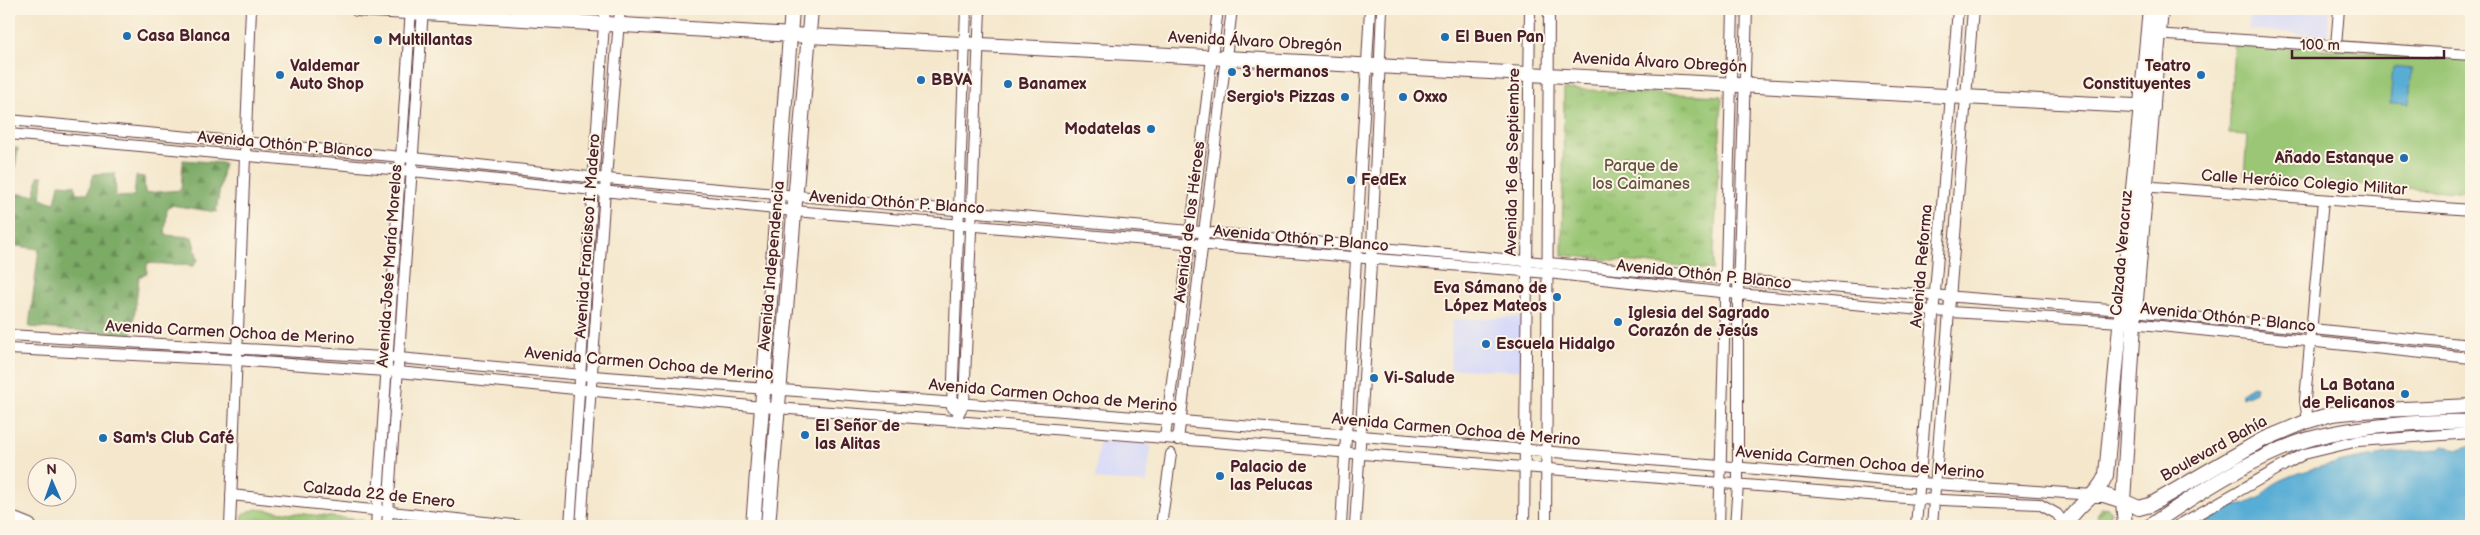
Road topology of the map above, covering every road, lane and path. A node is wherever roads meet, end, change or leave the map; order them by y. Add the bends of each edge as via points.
1 (251, 9) edge
2 (356, 9) edge
3 (605, 9) edge
4 (620, 9) edge
5 (792, 9) edge
6 (811, 9) edge
7 (966, 9) edge
8 (980, 9) edge
9 (1218, 9) edge
10 (1232, 9) edge
11 (1370, 9) edge
12 (1382, 9) edge
13 (1530, 9) edge
14 (1549, 9) edge
15 (1733, 9) edge
16 (1748, 9) edge
17 (1958, 9) edge
18 (1973, 9) edge
19 (2150, 9) edge
20 (2161, 9) edge
21 (2339, 9) edge
22 (417, 10) edge
23 (604, 23) junction
24 (619, 24) junction
25 (790, 34) junction
26 (2154, 34) junction
27 (809, 36) junction
28 (972, 44) junction
29 (2336, 46) junction
30 (2471, 55) edge
31 (1212, 57) junction
32 (1226, 58) junction
33 (1373, 66) junction
34 (1529, 74) junction
35 (1549, 75) junction
36 (1739, 85) junction
37 (1951, 96) junction
38 (1966, 97) junction
39 (2147, 107) junction
40 (9, 120) edge
41 (9, 134) edge
42 (245, 142) junction
43 (245, 156) junction
44 (401, 157) junction
45 (413, 158) junction
46 (400, 170) junction
47 (412, 171) junction
48 (595, 176) junction
49 (607, 178) junction
50 (2140, 186) junction
51 (593, 190) junction
52 (605, 190) junction
53 (778, 194) junction
54 (795, 195) junction
55 (2323, 200) junction
56 (777, 208) junction
57 (794, 210) junction
58 (959, 210) junction
59 (2471, 210) edge
60 (972, 211) junction
61 (958, 223) junction
62 (970, 224) junction
63 (1190, 231) junction
64 (1204, 232) junction
65 (1189, 244) junction
66 (1203, 245) junction
67 (1358, 246) junction
68 (1372, 247) junction
69 (1357, 258) junction
70 (1370, 260) junction
71 (1527, 260) junction
72 (1548, 261) junction
73 (1527, 273) junction
74 (1548, 273) junction
75 (1726, 279) junction
76 (1739, 280) junction
77 (1724, 293) junction
78 (1738, 294) junction
79 (1935, 295) junction
80 (1950, 297) junction
81 (1934, 311) junction
82 (1949, 312) junction
83 (2128, 317) junction
84 (2311, 330) junction
85 (9, 335) edge
86 (2396, 338) junction
87 (2310, 341) junction
88 (143, 342) junction
89 (2471, 345) edge
90 (237, 348) junction
91 (9, 349) edge
92 (2394, 350) junction
93 (143, 356) junction
94 (387, 357) junction
95 (398, 358) junction
96 (2471, 358) edge
97 (236, 360) junction
98 (386, 372) junction
99 (398, 372) junction
100 (581, 374) junction
101 (593, 376) junction
102 (664, 381) junction
103 (579, 388) junction
104 (592, 389) junction
105 (763, 389) junction
106 (779, 389) junction
107 (846, 394) junction
108 (661, 396) junction
109 (950, 402) junction
110 (964, 404) junction
111 (2471, 406) edge
112 (762, 407) junction
113 (778, 407) junction
114 (1051, 410) junction
115 (845, 412) junction
116 (1167, 420) junction
117 (955, 421) junction
118 (2308, 421) junction
119 (1180, 422) junction
120 (2471, 422) edge
121 (1050, 428) junction
122 (1300, 432) junction
123 (2471, 433) edge
124 (1347, 436) junction
125 (1361, 436) junction
126 (1165, 438) junction
127 (1178, 440) junction
128 (1460, 444) junction
129 (1298, 448) junction
130 (1525, 450) junction
131 (1345, 452) junction
132 (1547, 452) junction
133 (1359, 453) junction
134 (1171, 454) dead end
135 (1459, 462) junction
136 (1721, 466) junction
137 (1525, 467) junction
138 (1546, 468) junction
139 (1737, 468) junction
140 (1721, 482) junction
141 (1920, 482) junction
142 (1738, 484) junction
143 (1936, 484) junction
144 (231, 495) junction
145 (2093, 495) junction
146 (1918, 498) junction
147 (1934, 499) junction
148 (2123, 501) junction
149 (382, 510) junction
150 (9, 518) edge
151 (29, 526) edge
152 (230, 526) edge
153 (376, 526) edge
154 (386, 526) edge
155 (523, 526) edge
156 (570, 526) edge
157 (581, 526) edge
158 (753, 526) edge
159 (768, 526) edge
160 (1161, 526) edge
161 (1341, 526) edge
162 (1355, 526) edge
163 (1524, 526) edge
164 (1546, 526) edge
165 (1718, 526) edge
166 (1735, 526) edge
167 (1916, 526) edge
168 (1932, 526) edge
169 (2065, 526) edge
170 (2125, 526) edge
171 (2150, 526) edge
172 (2177, 526) edge

1 - 42 street
2 - 22 main road, Avenida Álvaro Obregón
3 - 23 street, Avenida Francisco I. Madero
4 - 24 street, Avenida Francisco I. Madero
5 - 25 main road, Avenida Independencia
6 - 27 main road, Avenida Independencia
7 - 28 street
8 - 28 street
9 - 31 street, Avenida de los Héroes
10 - 32 street, Avenida de los Héroes
11 - 33 street
12 - 33 street
13 - 34 street, Avenida 16 de Septiembre
14 - 35 street
15 - 36 street
16 - 36 street
17 - 37 street, Avenida Reforma
18 - 38 street, Avenida Reforma
19 - 26 main road, Calzada Veracruz
20 - 26 main road, Calzada Veracruz
21 - 29 street
22 - 23 main road, Avenida Álvaro Obregón
22 - 44 street, Avenida José María Morelos
22 - 45 street, Avenida José María Morelos
23 - 24 main road, Avenida Álvaro Obregón
23 - 48 street, Avenida Francisco I. Madero
24 - 25 main road, Avenida Álvaro Obregón
24 - 49 street, Avenida Francisco I. Madero
25 - 27 main road, Avenida Álvaro Obregón
25 - 53 main road, Avenida Independencia
26 - 29 street
26 - 39 main road, Calzada Veracruz
27 - 28 main road, Avenida Álvaro Obregón
27 - 54 main road, Avenida Independencia
28 - 31 main road, Avenida Álvaro Obregón
28 - 58 street
28 - 60 street
29 - 30 street
31 - 32 main road, Avenida Álvaro Obregón
31 - 63 street, Avenida de los Héroes
32 - 33 main road, Avenida Álvaro Obregón
32 - 64 street, Avenida de los Héroes
33 - 34 main road, Avenida Álvaro Obregón
33 - 67 street
33 - 68 street
34 - 35 main road, Avenida Álvaro Obregón
34 - 71 street, Avenida 16 de Septiembre
35 - 36 main road, Avenida Álvaro Obregón
35 - 72 street
36 - 37 main road, Avenida Álvaro Obregón
36 - 75 street
36 - 76 street
37 - 38 main road, Avenida Álvaro Obregón
37 - 79 street, Avenida Reforma
38 - 39 main road, Avenida Álvaro Obregón
38 - 80 street, Avenida Reforma
39 - 50 main road, Calzada Veracruz
40 - 42 street, Avenida Othón P. Blanco
41 - 43 street, Avenida Othón P. Blanco
42 - 43 street
42 - 44 street, Avenida Othón P. Blanco
43 - 46 street, Avenida Othón P. Blanco
43 - 90 street
44 - 45 street, Avenida Othón P. Blanco
44 - 46 street, Avenida José María Morelos
45 - 47 street, Avenida José María Morelos
45 - 48 street, Avenida Othón P. Blanco
46 - 47 street, Avenida Othón P. Blanco
46 - 94 street, Avenida José María Morelos
47 - 51 street, Avenida Othón P. Blanco
47 - 95 street, Avenida José María Morelos
48 - 49 street, Avenida Othón P. Blanco
48 - 51 street, Avenida Francisco I. Madero
49 - 52 street, Avenida Francisco I. Madero
49 - 53 street, Avenida Othón P. Blanco
50 - 55 street, Calle Heróico Colegio Militar
50 - 83 main road, Calzada Veracruz
51 - 52 street, Avenida Othón P. Blanco
51 - 100 street, Avenida Francisco I. Madero
52 - 56 street, Avenida Othón P. Blanco
52 - 101 street, Avenida Francisco I. Madero
53 - 54 street, Avenida Othón P. Blanco
53 - 56 main road, Avenida Independencia
54 - 57 main road, Avenida Independencia
54 - 58 street, Avenida Othón P. Blanco
55 - 59 street, Calle Heróico Colegio Militar
55 - 84 street
56 - 57 street, Avenida Othón P. Blanco
56 - 105 main road, Avenida Independencia
57 - 61 street, Avenida Othón P. Blanco
57 - 106 main road, Avenida Independencia
58 - 60 street, Avenida Othón P. Blanco
58 - 61 street
60 - 62 street
60 - 63 street, Avenida Othón P. Blanco
61 - 62 street, Avenida Othón P. Blanco
61 - 109 street
62 - 65 street, Avenida Othón P. Blanco
62 - 110 street
63 - 64 street, Avenida Othón P. Blanco
63 - 65 street, Avenida de los Héroes
64 - 66 street, Avenida de los Héroes
64 - 67 street, Avenida Othón P. Blanco
65 - 66 street, Avenida Othón P. Blanco
65 - 116 street, Avenida de los Héroes
66 - 69 street, Avenida Othón P. Blanco
66 - 119 street, Avenida de los Héroes
67 - 68 street, Avenida Othón P. Blanco
67 - 69 street
68 - 70 street
68 - 71 street, Avenida Othón P. Blanco
69 - 70 street, Avenida Othón P. Blanco
69 - 124 street
70 - 73 street, Avenida Othón P. Blanco
70 - 125 street
71 - 72 street, Avenida Othón P. Blanco
71 - 73 street, Avenida 16 de Septiembre
72 - 74 street
72 - 75 street, Avenida Othón P. Blanco
73 - 74 street, Avenida Othón P. Blanco
73 - 130 street, Avenida 16 de Septiembre
74 - 77 street, Avenida Othón P. Blanco
74 - 132 street
75 - 76 street, Avenida Othón P. Blanco
75 - 77 street
76 - 78 street
76 - 79 street, Avenida Othón P. Blanco
77 - 78 street, Avenida Othón P. Blanco
77 - 136 street
78 - 81 street, Avenida Othón P. Blanco
78 - 139 street
79 - 80 street, Avenida Othón P. Blanco
79 - 81 street, Avenida Reforma
80 - 82 street, Avenida Reforma
80 - 83 street, Avenida Othón P. Blanco
81 - 82 street, Avenida Othón P. Blanco
81 - 141 street, Avenida Reforma
82 - 83 street, Avenida Othón P. Blanco
82 - 143 street, Avenida Reforma
83 - 84 street, Avenida Othón P. Blanco
83 - 87 street, Avenida Othón P. Blanco
83 - 145 main road, Calzada Veracruz via 2106,475
83 - 148 main road, Calzada Veracruz
84 - 86 street, Avenida Othón P. Blanco
84 - 87 street
85 - 88 street, Avenida Carmen Ochoa de Merino
86 - 89 street, Avenida Othón P. Blanco
86 - 92 street
87 - 92 street, Avenida Othón P. Blanco
87 - 118 street via 2305,400
88 - 90 street, Avenida Carmen Ochoa de Merino
88 - 93 street
90 - 94 street, Avenida Carmen Ochoa de Merino
90 - 97 street
91 - 93 street, Avenida Carmen Ochoa de Merino
92 - 96 street, Avenida Othón P. Blanco
93 - 97 street, Avenida Carmen Ochoa de Merino
94 - 95 street, Avenida Carmen Ochoa de Merino
94 - 98 street, Avenida José María Morelos
95 - 99 street, Avenida José María Morelos
95 - 100 street, Avenida Carmen Ochoa de Merino
97 - 98 street, Avenida Carmen Ochoa de Merino
97 - 144 street
98 - 99 street, Avenida Carmen Ochoa de Merino
98 - 149 street, Avenida José María Morelos
99 - 103 street, Avenida Carmen Ochoa de Merino
99 - 149 street, Avenida José María Morelos
100 - 101 street, Avenida Carmen Ochoa de Merino
100 - 103 street, Avenida Francisco I. Madero
101 - 102 street, Avenida Carmen Ochoa de Merino
101 - 104 street, Avenida Francisco I. Madero
102 - 105 street, Avenida Carmen Ochoa de Merino
102 - 108 street
103 - 104 street, Avenida Carmen Ochoa de Merino
103 - 156 street, Avenida Francisco I. Madero
104 - 108 street, Avenida Carmen Ochoa de Merino
104 - 157 street, Avenida Francisco I. Madero
105 - 106 street, Avenida Carmen Ochoa de Merino
105 - 112 main road, Avenida Independencia
106 - 107 street, Avenida Carmen Ochoa de Merino
106 - 113 main road, Avenida Independencia
107 - 109 street, Avenida Carmen Ochoa de Merino
107 - 115 street
108 - 112 street, Avenida Carmen Ochoa de Merino
109 - 110 street, Avenida Carmen Ochoa de Merino
109 - 117 street
110 - 114 street, Avenida Carmen Ochoa de Merino
110 - 117 street
111 - 118 main road, Boulevard Bahía via 2361,411
112 - 113 street, Avenida Carmen Ochoa de Merino
112 - 158 main road, Avenida Independencia
113 - 115 street, Avenida Carmen Ochoa de Merino
113 - 159 main road, Avenida Independencia
114 - 116 street, Avenida Carmen Ochoa de Merino
114 - 121 street
115 - 117 street, Avenida Carmen Ochoa de Merino
116 - 119 street, Avenida Carmen Ochoa de Merino
116 - 126 street, Avenida de los Héroes
117 - 121 street, Avenida Carmen Ochoa de Merino
118 - 148 main road, Boulevard Bahía via 2260,441 2150,505 2139,508
119 - 122 street, Avenida Carmen Ochoa de Merino
119 - 127 street, Avenida de los Héroes
120 - 171 main road, Boulevard Bahía via 2350,430 2312,438 2268,455
121 - 126 street, Avenida Carmen Ochoa de Merino
122 - 124 street, Avenida Carmen Ochoa de Merino
122 - 129 street
123 - 172 street via 2358,441 2304,454
124 - 125 street, Avenida Carmen Ochoa de Merino
124 - 131 street
125 - 128 street, Avenida Carmen Ochoa de Merino
125 - 133 street
126 - 127 street, Avenida Carmen Ochoa de Merino
127 - 129 street, Avenida Carmen Ochoa de Merino
128 - 130 street, Avenida Carmen Ochoa de Merino
128 - 135 street
129 - 131 street, Avenida Carmen Ochoa de Merino
130 - 132 street, Avenida Carmen Ochoa de Merino
130 - 137 street, Avenida 16 de Septiembre
131 - 133 street, Avenida Carmen Ochoa de Merino
131 - 161 street
132 - 136 street, Avenida Carmen Ochoa de Merino
132 - 138 street
133 - 135 street, Avenida Carmen Ochoa de Merino
133 - 162 street
134 - 160 street
135 - 137 street, Avenida Carmen Ochoa de Merino
136 - 139 street, Avenida Carmen Ochoa de Merino
136 - 140 street
137 - 138 street, Avenida Carmen Ochoa de Merino
137 - 163 street, Avenida 16 de Septiembre
138 - 140 street, Avenida Carmen Ochoa de Merino
138 - 164 street
139 - 141 street, Avenida Carmen Ochoa de Merino
139 - 142 street
140 - 142 street, Avenida Carmen Ochoa de Merino
140 - 165 street
141 - 143 street, Avenida Carmen Ochoa de Merino
141 - 146 street, Avenida Reforma
142 - 146 street, Avenida Carmen Ochoa de Merino
142 - 166 street
143 - 145 street, Avenida Carmen Ochoa de Merino
143 - 147 street, Avenida Reforma
144 - 149 street, Calzada 22 de Enero
144 - 152 street
145 - 148 main road, Boulevard Bahía
145 - 169 main road, Calzada Veracruz via 2081,503
146 - 147 street, Avenida Carmen Ochoa de Merino
146 - 167 street, Avenida Reforma
147 - 168 street, Avenida Reforma
147 - 169 street, Avenida Carmen Ochoa de Merino via 2039,504 2057,514
148 - 170 main road, Calzada Veracruz
149 - 153 street, Avenida José María Morelos
149 - 154 street, Avenida José María Morelos
149 - 155 street, Calzada 22 de Enero
150 - 151 main road

